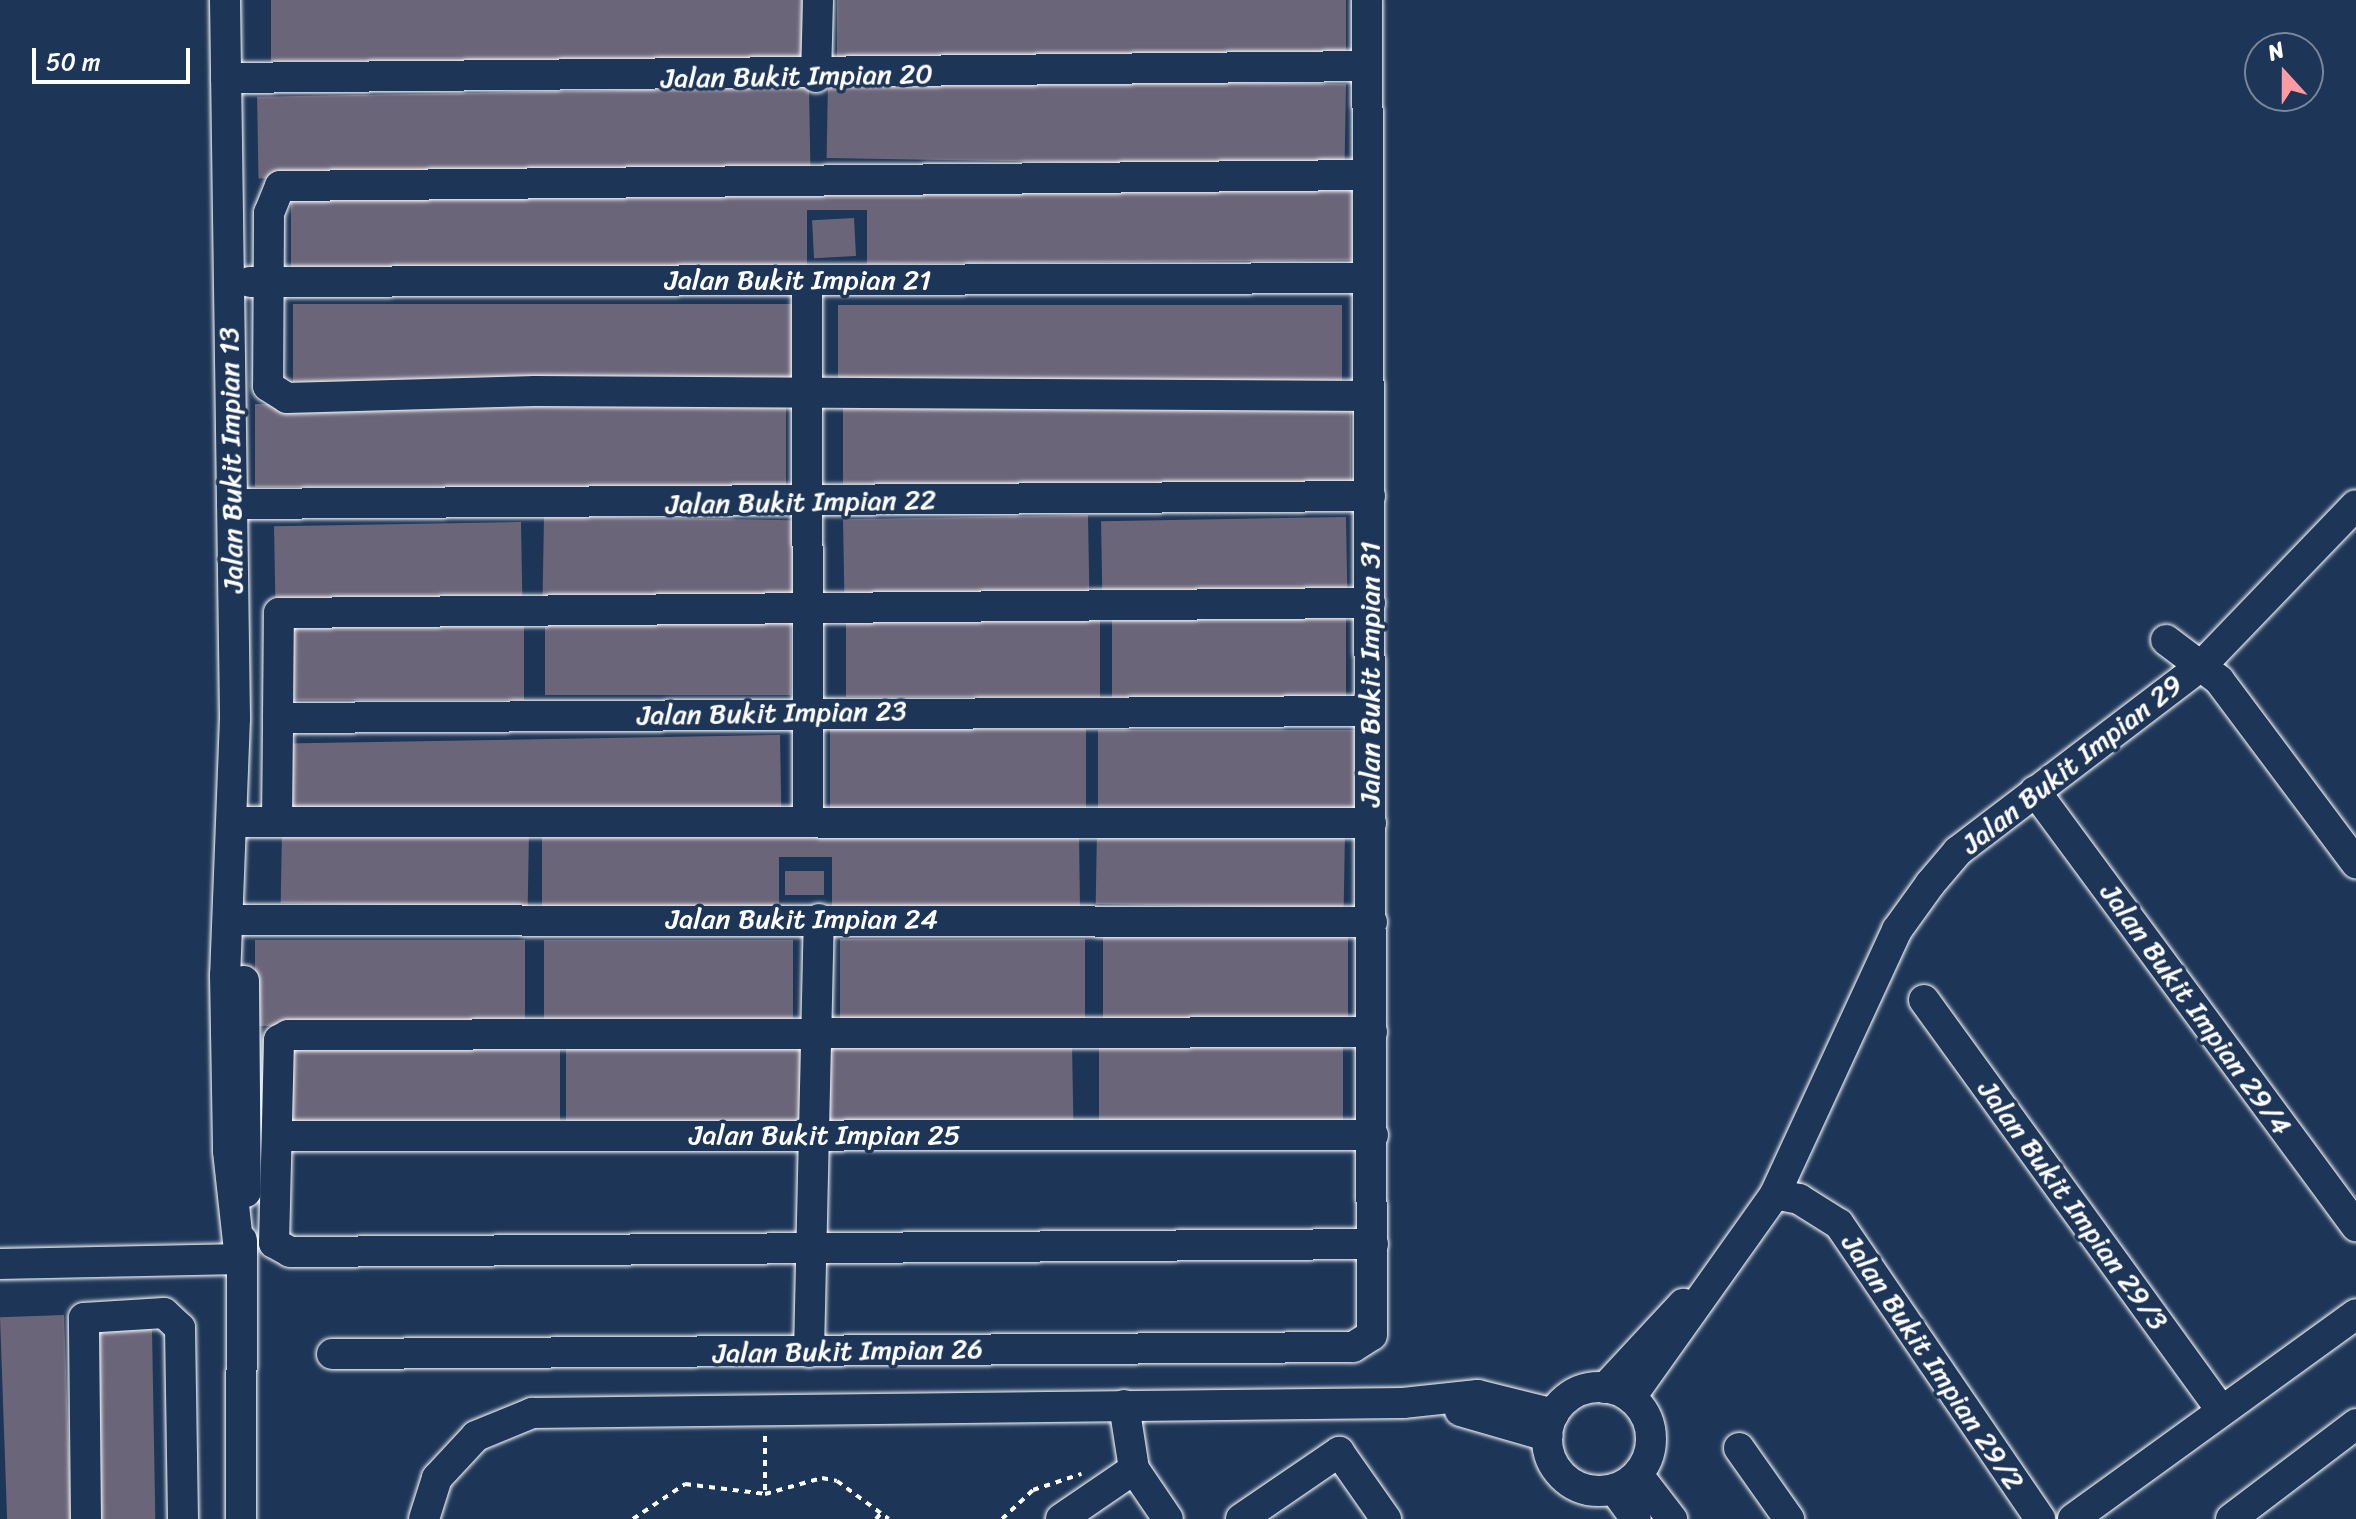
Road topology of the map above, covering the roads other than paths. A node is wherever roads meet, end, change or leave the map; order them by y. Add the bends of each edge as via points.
1 (225, 0) edge
2 (818, 0) edge
3 (1367, 0) edge
4 (1367, 66) junction
5 (816, 77) junction
6 (226, 78) junction
7 (1368, 175) junction
8 (1368, 278) junction
9 (807, 280) junction
10 (271, 281) junction
11 (229, 283) junction
12 (807, 396) junction
13 (1369, 396) junction
14 (1370, 496) junction
15 (807, 503) junction
16 (232, 504) junction
17 (2356, 505) edge
18 (1370, 603) junction
19 (807, 610) junction
20 (2166, 640) dead end
21 (2201, 666) junction
22 (1370, 711) junction
23 (807, 713) junction
24 (278, 718) junction
25 (2035, 791) junction
26 (808, 821) junction
27 (234, 822) junction
28 (277, 822) junction
29 (1371, 823) junction
30 (2356, 863) edge
31 (819, 919) junction
32 (232, 920) junction
33 (1372, 922) junction
34 (1924, 1000) dead end
35 (1372, 1032) junction
36 (817, 1039) junction
37 (815, 1135) junction
38 (1373, 1135) junction
39 (278, 1136) junction
40 (1775, 1194) junction
41 (2356, 1226) edge
42 (1373, 1244) junction
43 (813, 1246) junction
44 (240, 1259) junction
45 (0, 1264) edge
46 (2356, 1314) edge
47 (1363, 1343) joint
48 (809, 1352) junction
49 (332, 1354) dead end
50 (1618, 1392) junction
51 (1124, 1405) junction
52 (2221, 1410) junction
53 (2356, 1424) edge
54 (1550, 1425) junction
55 (1739, 1448) dead end
56 (1134, 1469) junction
57 (1626, 1482) junction
58 (86, 1519) edge
59 (183, 1519) edge
60 (241, 1519) edge
61 (424, 1519) edge
62 (1061, 1519) edge
63 (1168, 1519) edge
64 (1241, 1519) edge
65 (1386, 1519) edge
66 (1636, 1519) edge
67 (1672, 1519) edge
68 (1789, 1519) edge
69 (2040, 1519) edge
70 (2073, 1519) edge
71 (2231, 1519) edge

1 - 6 street, Jalan Bukit Impian 13
2 - 5 street
3 - 4 street, Jalan Bukit Impian 31
4 - 5 street, Jalan Bukit Impian 20
4 - 7 street, Jalan Bukit Impian 31
5 - 6 street, Jalan Bukit Impian 20
6 - 11 street, Jalan Bukit Impian 13
7 - 8 street, Jalan Bukit Impian 31
7 - 10 street via 322,181 280,186 272,194
8 - 9 street, Jalan Bukit Impian 21
8 - 13 street, Jalan Bukit Impian 31
9 - 10 street, Jalan Bukit Impian 21
9 - 12 street
10 - 11 street, Jalan Bukit Impian 21
10 - 12 street via 268,386 287,398 535,391
11 - 16 street, Jalan Bukit Impian 13
12 - 13 street
12 - 15 street
13 - 14 street, Jalan Bukit Impian 31
14 - 15 street, Jalan Bukit Impian 22
14 - 18 street, Jalan Bukit Impian 31
15 - 16 street, Jalan Bukit Impian 22
15 - 19 street
16 - 27 street, Jalan Bukit Impian 13
17 - 21 street, Jalan Bukit Impian 29
18 - 19 street
18 - 22 street, Jalan Bukit Impian 31
19 - 23 street
19 - 24 street via 587,606 279,613
20 - 21 street
21 - 25 street, Jalan Bukit Impian 29
21 - 30 street
22 - 23 street, Jalan Bukit Impian 23
22 - 29 street, Jalan Bukit Impian 31
23 - 24 street, Jalan Bukit Impian 23
23 - 26 street
24 - 28 street
25 - 40 street, Jalan Bukit Impian 29 via 1958,851 1897,930
25 - 41 street, Jalan Bukit Impian 29/4
26 - 28 street
26 - 29 street
27 - 28 street
27 - 32 street, Jalan Bukit Impian 13
29 - 33 street, Jalan Bukit Impian 31
31 - 32 street, Jalan Bukit Impian 24
31 - 33 street, Jalan Bukit Impian 24
31 - 36 street
32 - 44 street, Jalan Bukit Impian 13 via 228,1151
33 - 35 street, Jalan Bukit Impian 31
34 - 52 street, Jalan Bukit Impian 29/3
35 - 36 street
35 - 38 street, Jalan Bukit Impian 31
36 - 37 street
36 - 39 street via 574,1032 279,1040
37 - 38 street, Jalan Bukit Impian 25
37 - 39 street, Jalan Bukit Impian 25
37 - 43 street
38 - 42 street, Jalan Bukit Impian 31
39 - 43 street via 280,1251
40 - 50 street, Jalan Bukit Impian 29 via 1724,1269 1665,1319
40 - 69 street, Jalan Bukit Impian 29/2 via 1799,1199 1839,1224
42 - 43 street
42 - 47 street, Jalan Bukit Impian 31 via 1372,1335
43 - 48 street
44 - 45 street
44 - 60 street, Jalan Bukit Impian 13
46 - 52 street
47 - 48 street, Jalan Bukit Impian 26
48 - 49 street, Jalan Bukit Impian 26
50 - 54 street via 1570,1396
50 - 57 street via 1646,1418 1652,1443
51 - 54 street via 1403,1403
51 - 56 street
51 - 61 street via 532,1413 476,1436 437,1478
52 - 70 street
53 - 71 street
54 - 57 street via 1567,1480
55 - 68 street
56 - 62 street
56 - 63 street
57 - 66 street
57 - 67 street
58 - 59 street via 82,1327 91,1314 164,1313 178,1322
64 - 65 street via 1339,1452

